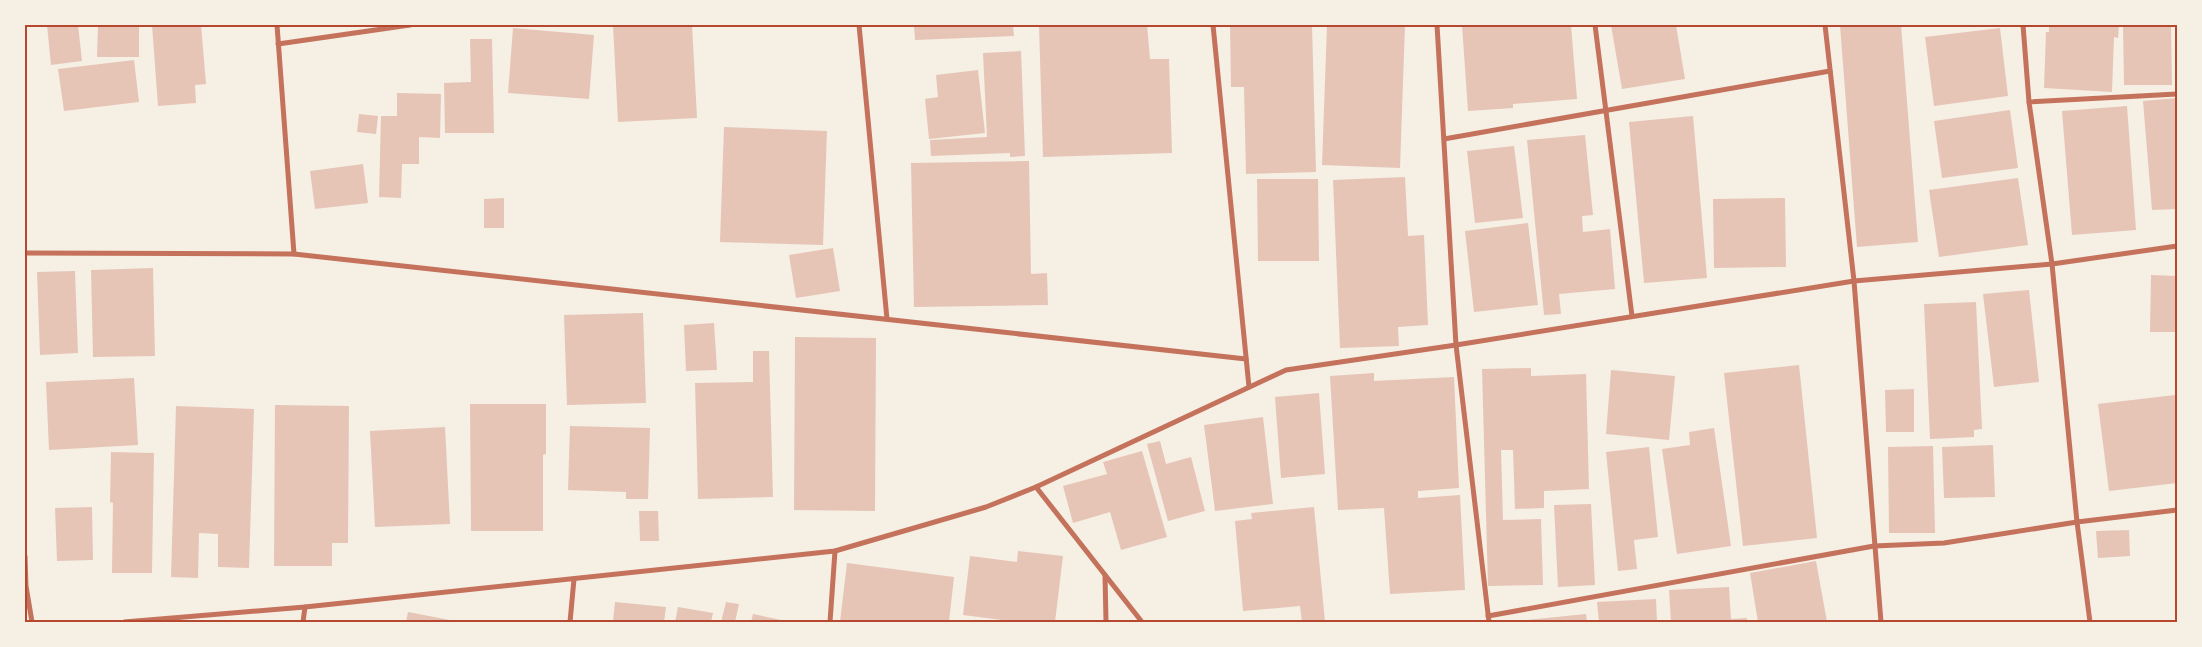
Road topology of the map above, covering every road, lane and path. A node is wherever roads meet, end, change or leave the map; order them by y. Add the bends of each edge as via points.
1 (277, 25) edge
2 (410, 25) edge
3 (859, 25) edge
4 (1213, 25) edge
5 (1437, 25) edge
6 (1595, 25) edge
7 (1825, 25) edge
8 (2023, 25) edge
9 (278, 44) junction
10 (1830, 71) junction
11 (2177, 94) edge
12 (2029, 102) junction
13 (1606, 112) junction
14 (1444, 139) junction
15 (2177, 246) edge
16 (25, 254) edge
17 (294, 254) junction
18 (2052, 264) junction
19 (1854, 281) junction
20 (1632, 316) junction
21 (887, 319) junction
22 (1456, 345) junction
23 (1246, 359) junction
24 (1249, 387) junction
25 (1036, 487) junction
26 (2177, 510) edge
27 (2077, 522) junction
28 (1874, 546) junction
29 (835, 551) junction
30 (25, 556) edge
31 (1105, 574) junction
32 (574, 579) junction
33 (305, 608) junction
34 (1488, 616) junction
35 (32, 622) edge
36 (124, 622) edge
37 (303, 622) edge
38 (570, 622) edge
39 (830, 622) edge
40 (1106, 622) edge
41 (1142, 622) edge
42 (1489, 622) edge
43 (1881, 622) edge
44 (2090, 622) edge

1 - 9 street
2 - 9 street
3 - 21 street
4 - 23 street
5 - 14 street
6 - 13 street
7 - 10 street
8 - 12 street
9 - 17 street
10 - 13 street
10 - 19 street
11 - 12 street
12 - 18 street
13 - 14 street
13 - 20 street
14 - 22 street
15 - 18 street
16 - 17 street
17 - 21 street
18 - 19 street
18 - 27 street
19 - 20 street
19 - 28 street
20 - 22 street
21 - 23 street
22 - 24 street via 1286,370
22 - 34 street
23 - 24 street
24 - 25 street
25 - 29 street via 986,507
25 - 31 street
26 - 27 street
27 - 28 street via 1944,543
27 - 44 street
28 - 34 street
28 - 43 street
29 - 32 street
29 - 39 street
30 - 35 street
31 - 40 street
31 - 41 street
32 - 33 street
32 - 38 street
33 - 36 street
33 - 37 street
34 - 42 street

